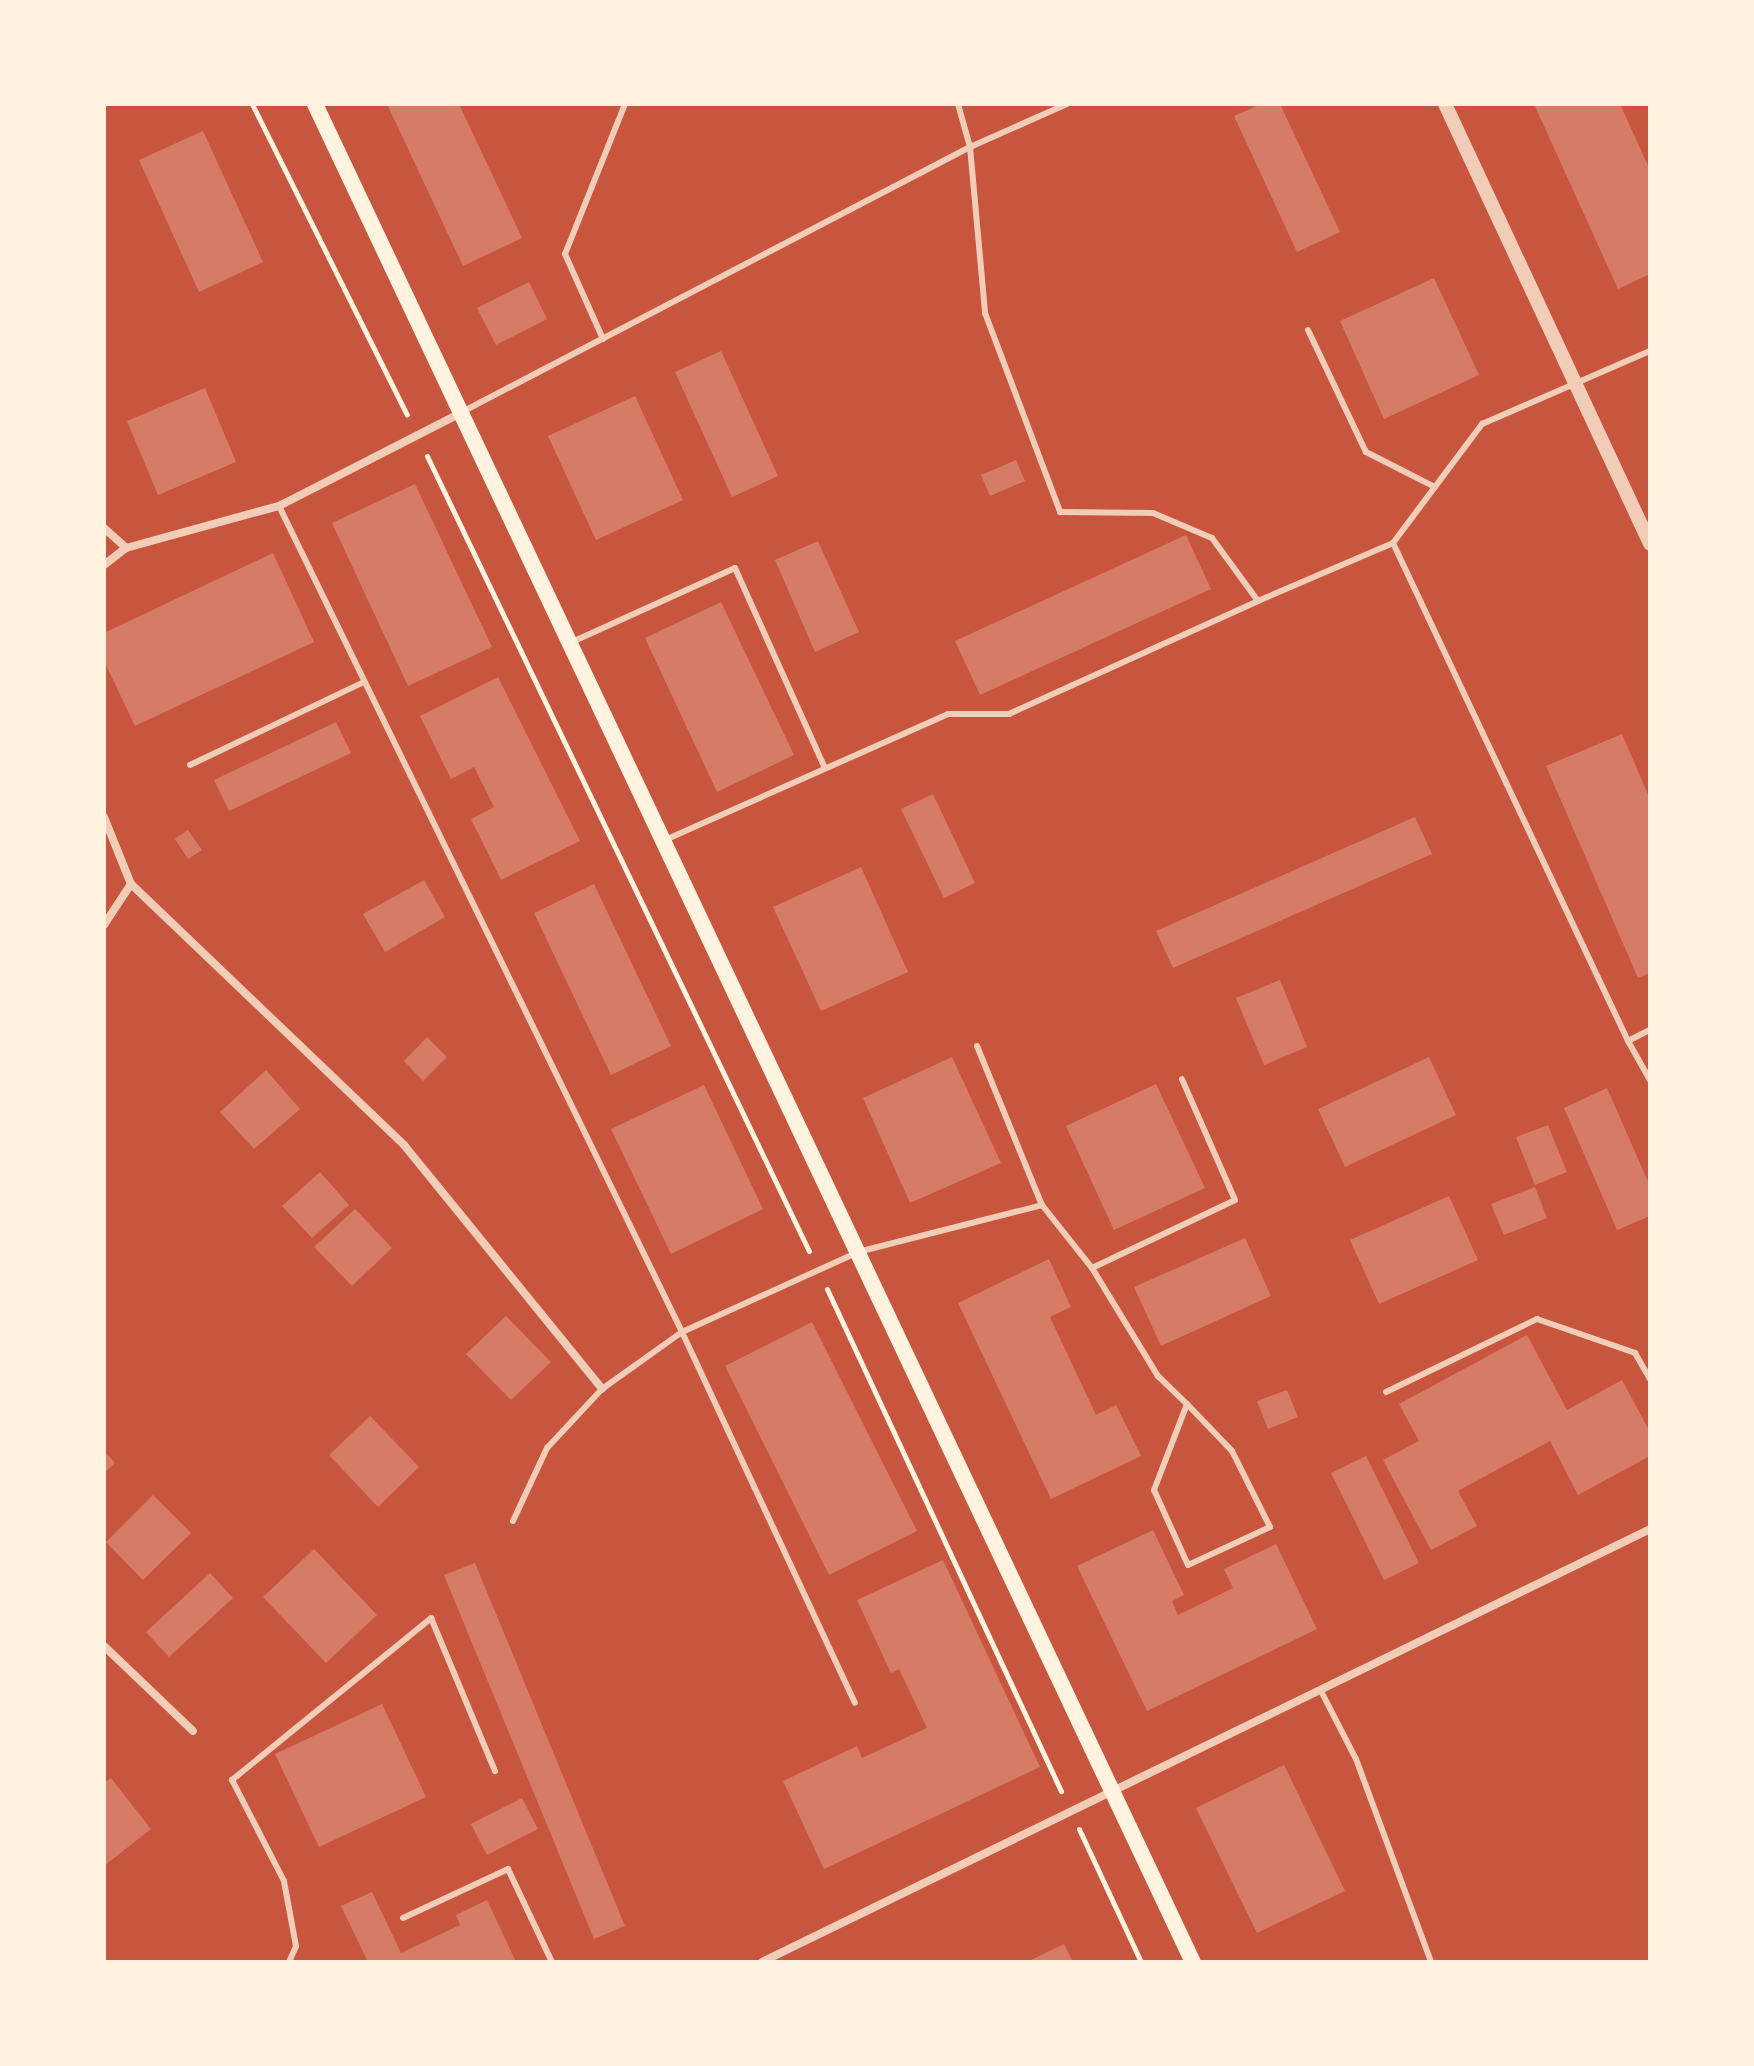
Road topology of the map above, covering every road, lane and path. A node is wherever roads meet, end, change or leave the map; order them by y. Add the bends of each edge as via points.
1 (252, 104) edge
2 (315, 104) edge
3 (625, 104) edge
4 (958, 104) edge
5 (1067, 104) edge
6 (1445, 104) edge
7 (970, 147) junction
8 (1308, 330) dead end
9 (603, 339) junction
10 (1650, 351) edge
11 (1574, 382) junction
12 (462, 412) junction
13 (416, 434) junction
14 (1435, 487) junction
15 (279, 506) junction
16 (104, 528) edge
17 (1393, 543) junction
18 (1650, 544) edge
19 (126, 548) junction
20 (104, 565) edge
21 (1258, 601) junction
22 (569, 643) junction
23 (364, 682) junction
24 (190, 765) dead end
25 (824, 766) junction
26 (104, 817) edge
27 (662, 842) junction
28 (131, 884) junction
29 (104, 925) edge
30 (1650, 1030) edge
31 (1628, 1041) junction
32 (977, 1046) dead end
33 (1182, 1079) dead end
34 (1650, 1080) edge
35 (1042, 1205) junction
36 (858, 1252) junction
37 (1092, 1268) junction
38 (818, 1270) junction
39 (682, 1332) junction
40 (1650, 1379) edge
41 (602, 1389) junction
42 (1386, 1392) dead end
43 (1187, 1404) junction
44 (513, 1521) dead end
45 (1650, 1529) edge
46 (104, 1646) edge
47 (1321, 1691) junction
48 (855, 1703) dead end
49 (193, 1731) dead end
50 (495, 1771) dead end
51 (1112, 1795) junction
52 (1071, 1814) junction
53 (403, 1918) dead end
54 (289, 1962) edge
55 (552, 1962) edge
56 (762, 1962) edge
57 (1141, 1962) edge
58 (1193, 1962) edge
59 (1431, 1962) edge

1 - 13 path
2 - 12 main road
3 - 9 lane via 565,254
4 - 7 lane
5 - 7 lane
6 - 11 street
7 - 9 lane
7 - 21 lane via 985,313 1060,512 1153,513 1212,538
8 - 14 lane via 1366,452
9 - 12 lane
10 - 11 lane
11 - 14 lane via 1482,424
11 - 18 street
12 - 13 street
12 - 22 main road
13 - 15 street
13 - 38 path
14 - 17 lane
15 - 19 street
15 - 23 lane
16 - 19 street
17 - 21 lane
17 - 31 lane
19 - 20 street
21 - 25 lane via 1009,714 948,714
22 - 25 lane via 735,568
22 - 27 main road
23 - 24 lane
23 - 39 lane
25 - 27 lane
26 - 28 street
27 - 36 main road
28 - 29 street
28 - 41 street via 404,1145
30 - 31 lane
31 - 34 lane
32 - 35 lane
33 - 37 lane via 1235,1200
35 - 36 lane
35 - 37 lane
36 - 38 lane
36 - 51 main road
37 - 43 lane via 1158,1376
38 - 39 lane
38 - 52 path
39 - 41 lane
39 - 48 lane
40 - 42 lane via 1635,1353 1537,1319
41 - 44 lane via 547,1448
43 - 43 lane via 1232,1451 1270,1527 1188,1565 1154,1490
45 - 47 street
46 - 49 street
47 - 51 street
47 - 59 lane via 1356,1759
50 - 54 lane via 431,1618 232,1780 284,1881 296,1946
51 - 52 street
51 - 58 main road
52 - 56 street
52 - 57 path
53 - 55 lane via 508,1869

